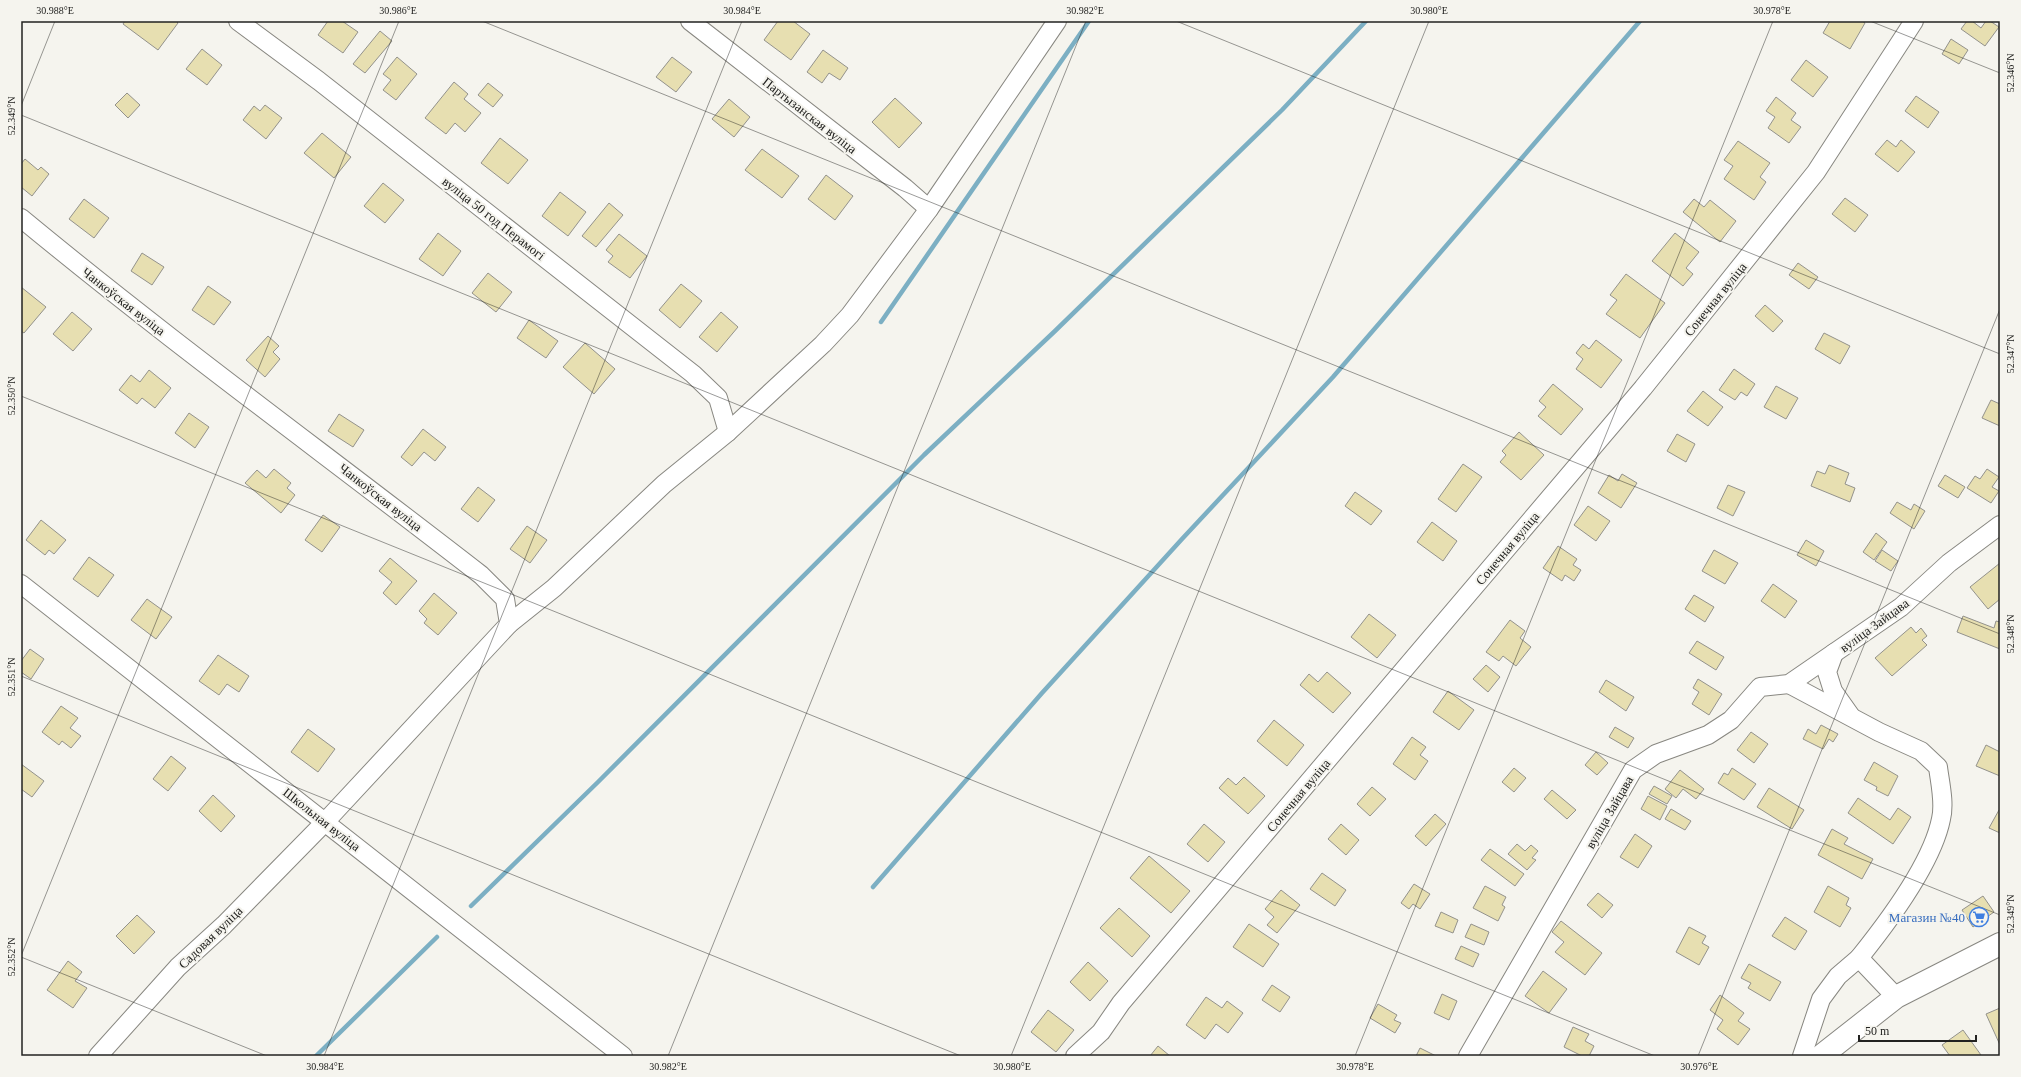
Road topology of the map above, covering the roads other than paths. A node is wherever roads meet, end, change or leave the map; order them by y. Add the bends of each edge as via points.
1 (238, 21) edge
2 (690, 21) edge
3 (1056, 21) edge
4 (1914, 21) edge
5 (929, 209) junction
6 (21, 218) edge
7 (728, 432) junction
8 (2000, 525) edge
9 (21, 584) edge
10 (509, 624) junction
11 (1834, 653) junction
12 (1789, 684) junction
13 (1852, 718) junction
14 (325, 822) junction
15 (2000, 944) edge
16 (1859, 958) junction
17 (1896, 997) junction
18 (98, 1056) edge
19 (623, 1056) edge
20 (1075, 1056) edge
21 (1468, 1056) edge
22 (1802, 1056) edge
23 (1821, 1056) edge

1 - 7 street, вуліца 50 год Перамогі via 319,81 693,374 718,398
2 - 5 street, Партызанская вуліца
3 - 5 street
4 - 20 street, Сонечная вуліца via 1816,172 1644,388 1121,1003 1100,1032
5 - 7 street via 850,315 824,344
6 - 10 street, Чанкоўская вуліца via 144,318 481,575 505,599
7 - 10 street via 664,484 554,588
8 - 11 street, вуліца Зайцава via 1949,563 1901,607
9 - 14 street, Школьная вуліца
10 - 14 street
11 - 12 street, вуліца Зайцава
11 - 13 street via 1827,672 1833,691
12 - 13 street
12 - 21 street, вуліца Зайцава via 1760,687 1731,720 1708,735 1656,754 1633,770
13 - 16 street via 1921,751 1938,767 1942,810 1942,818 1932,847 1910,886
14 - 18 street, Садовая вуліца via 178,968
14 - 19 street, Школьная вуліца
15 - 17 street
16 - 17 street
16 - 22 street via 1838,976 1821,999
17 - 23 street

